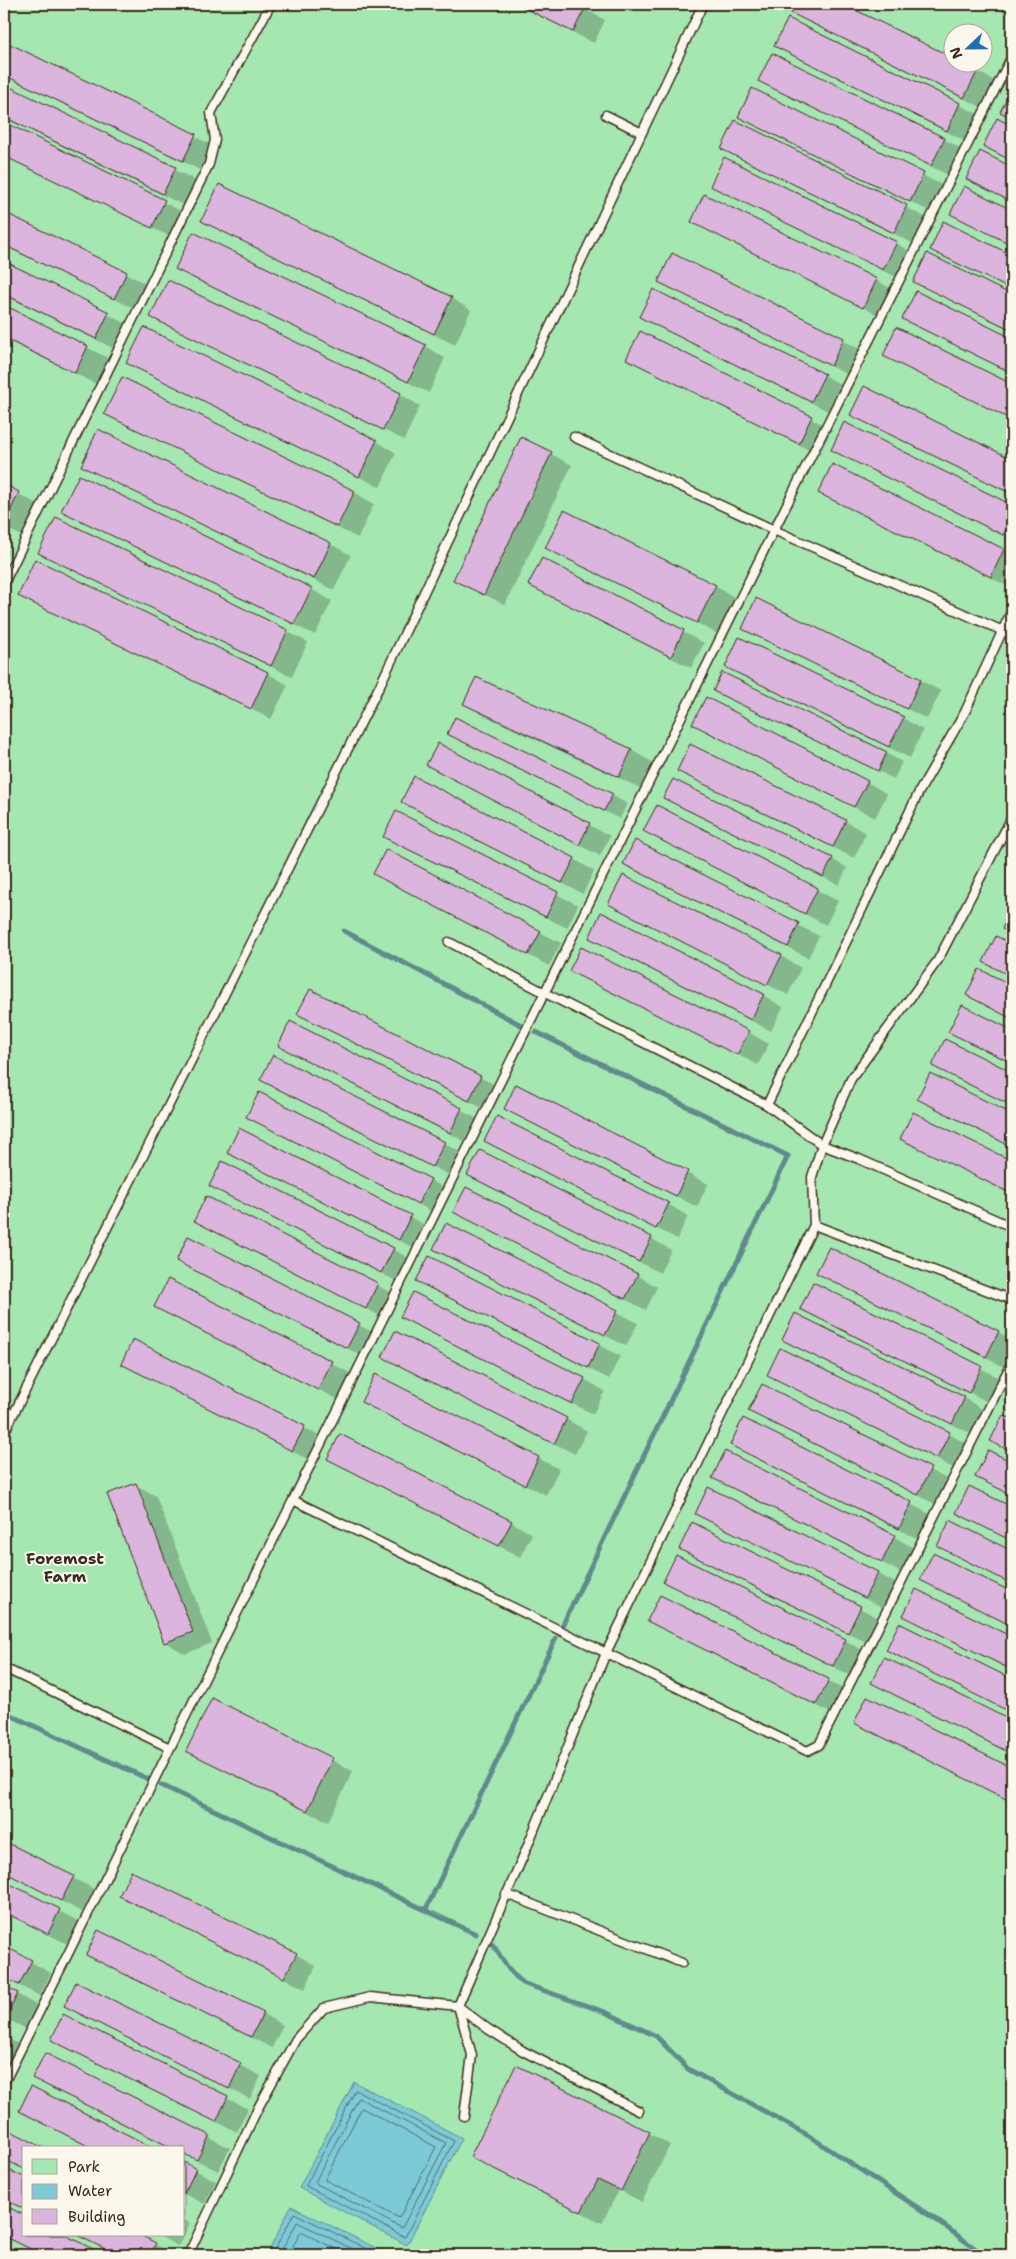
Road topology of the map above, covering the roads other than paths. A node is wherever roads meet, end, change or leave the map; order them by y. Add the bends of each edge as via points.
1 (271, 4) edge
2 (703, 4) edge
3 (1012, 56) edge
4 (606, 115) dead end
5 (642, 133) junction
6 (574, 437) dead end
7 (774, 530) junction
8 (6, 579) dead end
9 (1012, 610) edge
10 (1003, 630) junction
11 (1012, 635) edge
12 (1012, 817) edge
13 (449, 942) dead end
14 (545, 994) junction
15 (767, 1105) junction
16 (822, 1145) junction
17 (814, 1225) junction
18 (1012, 1227) edge
19 (1012, 1300) edge
20 (1012, 1362) edge
21 (4, 1433) edge
22 (293, 1500) junction
23 (606, 1653) junction
24 (4, 1668) edge
25 (170, 1748) junction
26 (506, 1894) junction
27 (682, 1963) dead end
28 (458, 2006) junction
29 (4, 2083) edge
30 (639, 2111) dead end
31 (464, 2116) dead end
32 (188, 2255) edge

1 - 8 lane via 211,113 215,140 210,164
2 - 5 lane
3 - 7 lane
4 - 5 lane
5 - 21 lane via 380,685
6 - 7 lane
7 - 10 lane
7 - 14 lane
9 - 10 lane
10 - 11 lane
10 - 15 lane via 965,712 919,792
12 - 16 lane via 938,960 851,1079
13 - 14 lane
14 - 15 lane
14 - 22 lane
15 - 16 lane
16 - 17 lane via 812,1177
16 - 18 lane
17 - 19 lane
17 - 23 lane
20 - 23 lane via 819,1745 807,1750
22 - 23 lane
22 - 25 lane
23 - 26 lane
24 - 25 lane
25 - 29 lane
26 - 27 lane
26 - 28 lane
28 - 30 lane via 523,2050
28 - 31 lane via 472,2055
28 - 32 lane via 370,1997 324,2008 296,2039 286,2056

